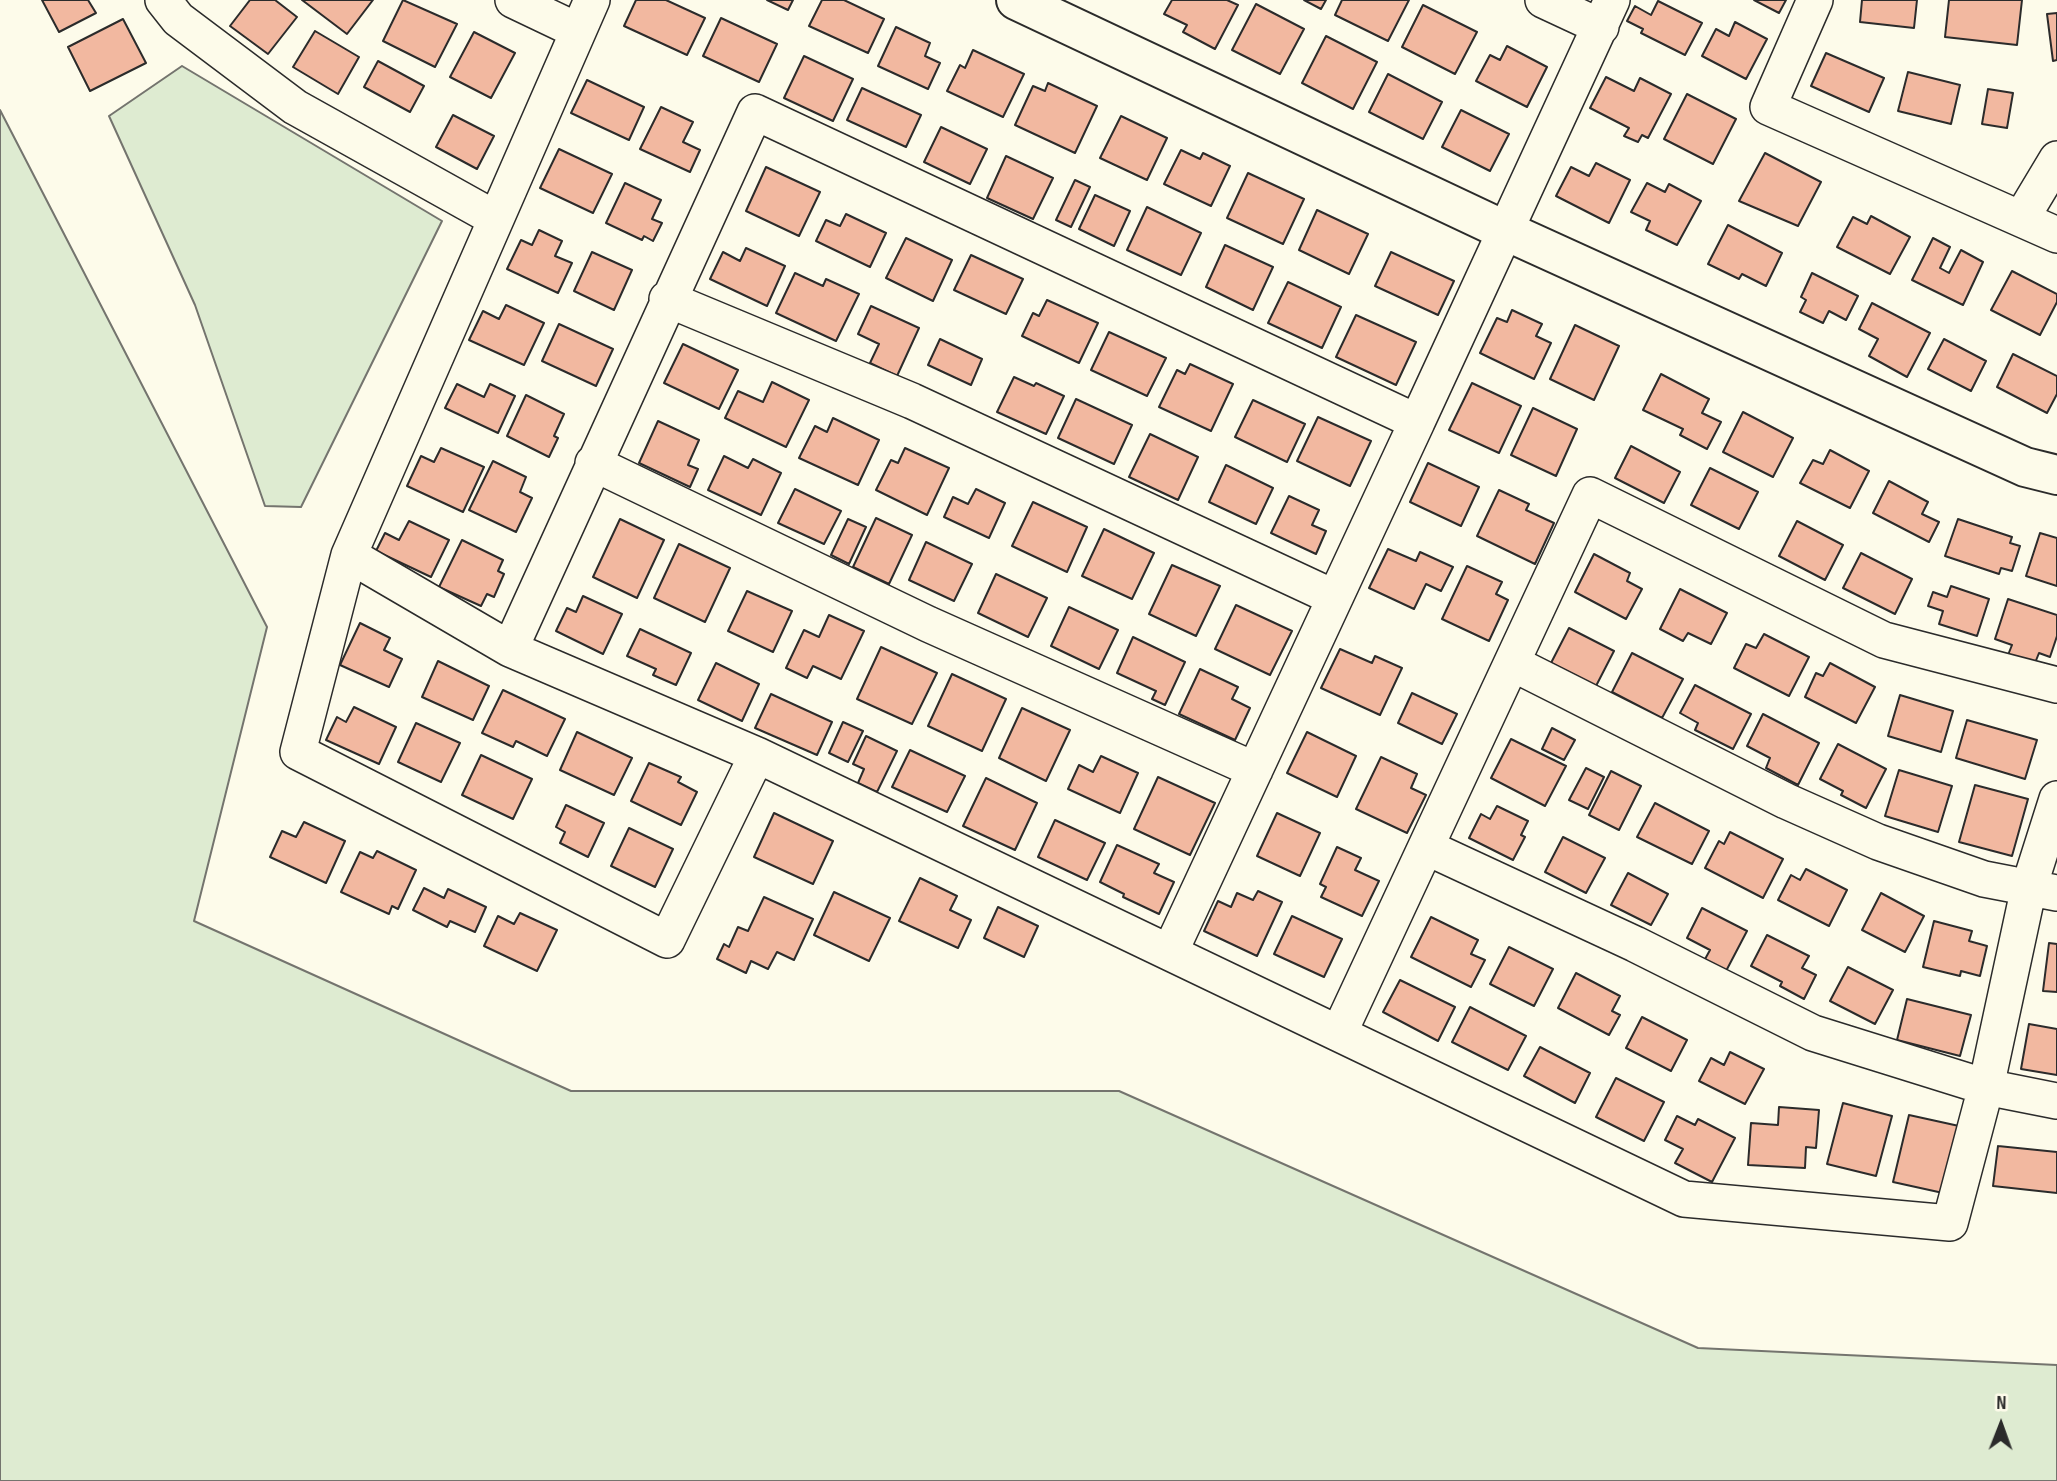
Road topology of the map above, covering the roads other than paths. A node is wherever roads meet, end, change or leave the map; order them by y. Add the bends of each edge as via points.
1 (163, 0) edge
2 (513, 0) edge
3 (592, 0) edge
4 (1016, 0) edge
5 (1543, 0) edge
6 (1815, 0) edge
7 (1606, 13) edge
8 (578, 31) junction
9 (2057, 159) edge
10 (496, 219) junction
11 (2021, 219) junction
12 (1506, 231) junction
13 (2057, 235) edge
14 (667, 299) junction
15 (1417, 422) junction
16 (593, 463) junction
17 (2057, 475) edge
18 (349, 555) junction
19 (1335, 598) junction
20 (510, 649) junction
21 (1512, 663) junction
22 (2057, 685) edge
23 (758, 755) junction
24 (1255, 770) junction
25 (2057, 799) edge
26 (1426, 847) junction
27 (2043, 890) edge
28 (1170, 952) junction
29 (1339, 1032) junction
30 (1986, 1087) junction
31 (2057, 1101) edge

1 - 10 street via 178,19 295,107
2 - 8 street
3 - 8 street
4 - 12 street
5 - 7 street
6 - 11 street via 1768,107
7 - 12 street
8 - 10 street
9 - 11 street
10 - 18 street
11 - 13 street
12 - 15 street
12 - 17 street via 2025,467
14 - 15 street via 755,112
14 - 16 street
14 - 19 street via 912,401
15 - 19 street
16 - 20 street
16 - 24 street via 928,624
18 - 20 street
18 - 23 street via 298,752 667,940
19 - 24 street
20 - 23 street
21 - 22 street via 1590,495 1885,640
21 - 26 street
21 - 27 street via 1786,801 1878,842 1984,879
23 - 28 street
24 - 28 street
25 - 27 street
26 - 29 street
26 - 30 street via 1813,1033
27 - 30 street
28 - 29 street
29 - 30 street via 1684,1199 1950,1223
30 - 31 street

